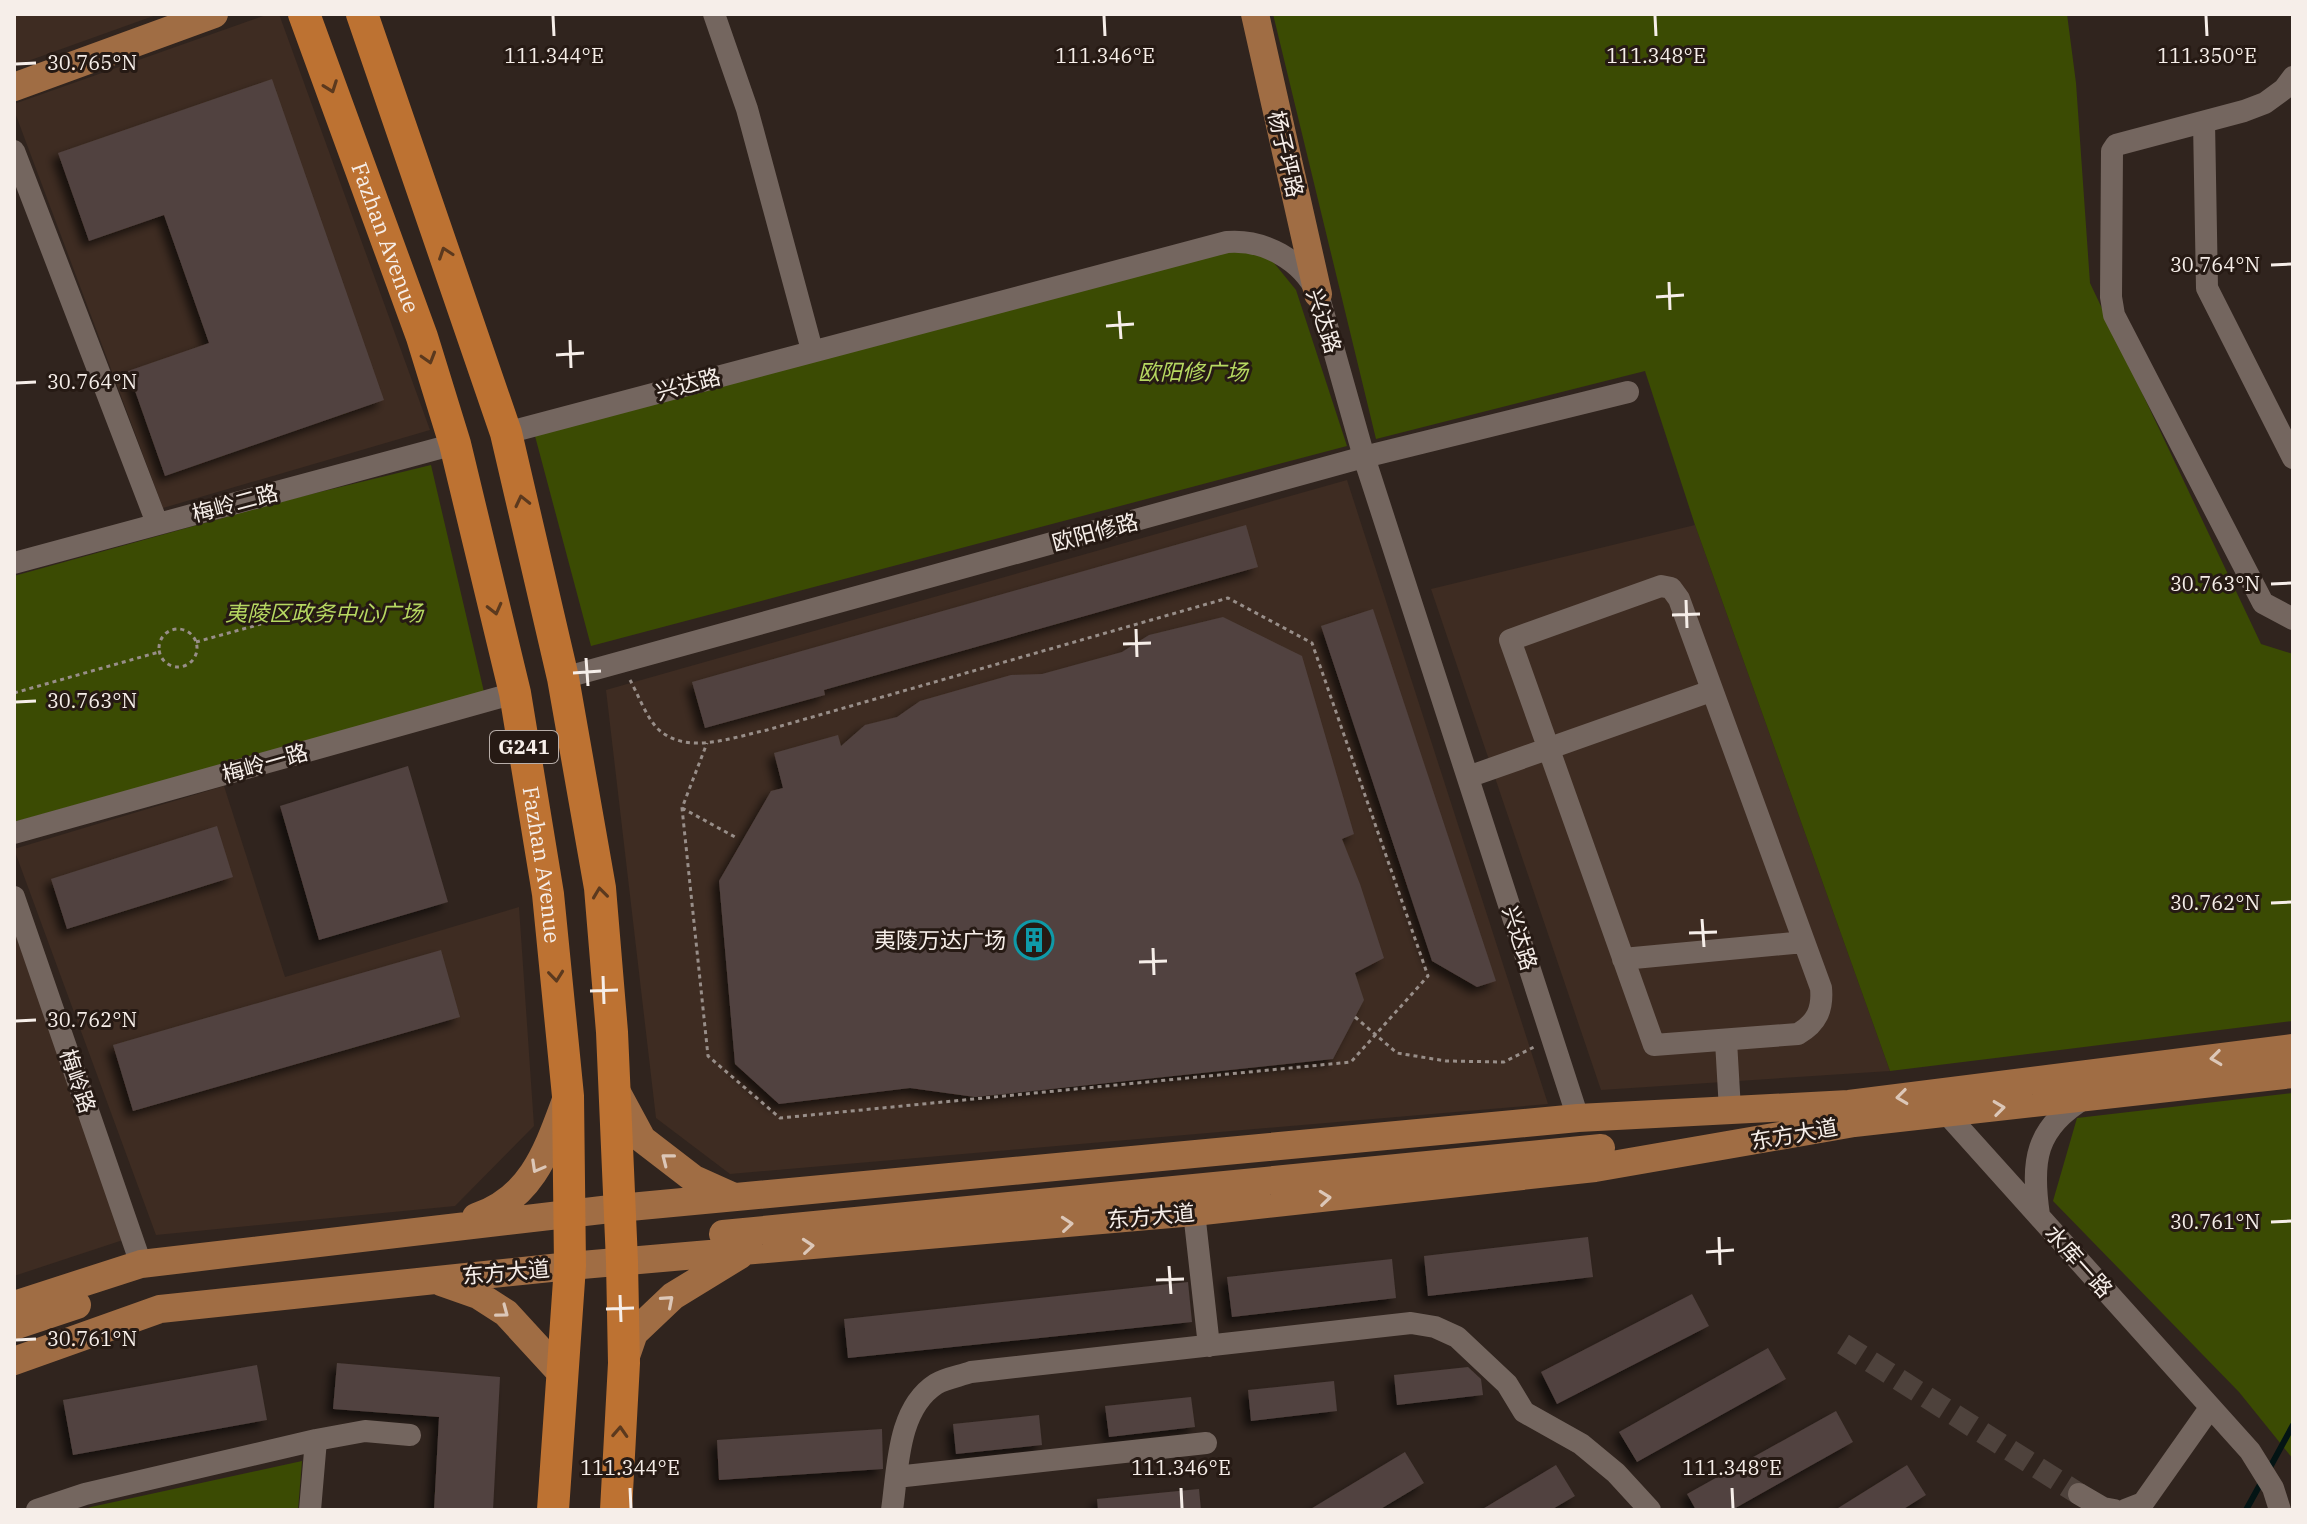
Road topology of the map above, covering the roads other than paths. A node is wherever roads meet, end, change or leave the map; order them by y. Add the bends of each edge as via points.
1 (214, 14) edge
2 (304, 14) edge
3 (362, 14) edge
4 (714, 14) edge
5 (1235, 14) edge
6 (1255, 14) edge
7 (2293, 77) edge
8 (14, 87) edge
9 (2204, 122) junction
10 (14, 151) edge
11 (1292, 262) junction
12 (1318, 294) junction
13 (812, 350) junction
14 (1628, 392) dead end
15 (506, 433) junction
16 (455, 444) junction
17 (1364, 457) junction
18 (2293, 458) edge
19 (157, 523) junction
20 (14, 563) edge
21 (2293, 619) edge
22 (563, 678) junction
23 (1711, 691) dead end
24 (515, 693) junction
25 (1549, 749) junction
26 (1468, 777) junction
27 (14, 833) edge
28 (14, 897) edge
29 (1804, 942) junction
30 (1623, 959) junction
31 (1726, 1041) junction
32 (2293, 1048) edge
33 (2293, 1074) edge
34 (615, 1089) junction
35 (568, 1096) junction
36 (2087, 1098) junction
37 (1730, 1110) junction
38 (1851, 1114) junction
39 (1947, 1114) junction
40 (1578, 1118) junction
41 (734, 1197) junction
42 (619, 1208) junction
43 (1194, 1212) junction
44 (567, 1214) junction
45 (2039, 1216) junction
46 (444, 1228) junction
47 (746, 1252) junction
48 (622, 1262) junction
49 (141, 1264) junction
50 (570, 1266) junction
51 (433, 1279) junction
52 (14, 1305) edge
53 (14, 1326) edge
54 (14, 1346) edge
55 (1209, 1346) junction
56 (14, 1361) edge
57 (624, 1363) junction
58 (562, 1374) junction
59 (2210, 1408) junction
60 (410, 1435) dead end
61 (316, 1440) junction
62 (1206, 1443) dead end
63 (896, 1477) junction
64 (2079, 1494) tunnel mouth
65 (37, 1510) edge
66 (310, 1510) edge
67 (553, 1510) edge
68 (616, 1510) edge
69 (892, 1510) edge
70 (1650, 1510) edge
71 (2114, 1510) edge
72 (2125, 1510) edge
73 (2280, 1510) edge

1 - 8 main road
2 -> 16 highway, Fazhan Avenue / G241 via 422,337
15 -> 3 highway, G241
4 - 13 street via 747,109
5 - 11 main road, 杨子坪路
6 - 12 main road, 杨子坪路
7 - 9 street via 2265,103
9 - 18 street via 2207,288
9 - 21 street via 2116,145 2112,151 2114,315 2263,603
10 - 19 street
11 - 12 street, 兴达路
11 - 13 street, 兴达路 via 1256,243 1227,242
12 - 17 street, 兴达路
13 - 15 street, 兴达路
14 - 17 street, 欧阳修路
22 -> 15 highway, G241
16 - 19 street, 梅岭二路
16 -> 24 highway, Fazhan Avenue / G241
17 - 22 street, 欧阳修路
17 - 26 street, 兴达路
19 - 20 street, 梅岭二路
34 -> 22 highway, G241 via 600,888
23 - 25 street
24 - 27 street, 梅岭一路
24 -> 35 highway, Fazhan Avenue / G241 via 548,894
25 - 26 street
25 - 29 street via 1510,640 1661,586 1671,588
25 - 30 street
26 - 40 street, 兴达路
28 - 49 street, 梅岭路
29 - 30 street
29 - 31 street via 1822,1005 1807,1029
30 - 31 street via 1654,1045
31 - 37 street
32 -> 38 main road, 东方大道
33 - 36 main road, 东方大道
41 -> 34 main road via 694,1179 642,1139
34 - 42 highway, G241
35 - 44 highway, Fazhan Avenue / G241
35 -> 46 main road via 529,1181 498,1210
39 -> 36 main road, 东方大道
36 - 45 street via 2064,1111 2039,1149 2033,1179
37 - 38 main road, 东方大道
37 - 40 main road, 东方大道
38 - 39 main road, 东方大道
43 -> 38 main road, 东方大道 via 1595,1168
38 - 53 main road via 680,1219 149,1281
38 - 54 main road via 153,1295
39 - 45 street, 水库一路
40 - 41 main road, 东方大道
41 - 42 main road, 东方大道
42 - 44 main road, 东方大道
42 - 48 highway, G241
47 -> 43 main road, 东方大道
43 - 55 street
44 - 46 main road, 东方大道
44 - 50 highway, Fazhan Avenue / G241
45 - 59 street, 水库一路
46 - 49 main road, 东方大道
47 - 48 main road, 东方大道
57 -> 47 main road via 634,1333 673,1296
48 - 50 main road, 东方大道
48 - 57 highway, G241
49 - 52 main road, 东方大道
50 - 51 main road, 东方大道
50 - 58 highway, Fazhan Avenue / G241
51 - 56 main road, 东方大道 via 160,1309
51 -> 58 main road via 478,1295 506,1313
55 - 63 street via 971,1372 936,1384 916,1403 907,1423
55 - 70 street via 1411,1323 1435,1327 1457,1337 1507,1384 1524,1412 1581,1444
68 -> 57 highway, G241
58 - 67 highway, Fazhan Avenue / G241
59 - 72 street via 2143,1503
59 - 73 street, 水库一路 via 2250,1451
60 - 61 street via 365,1431
61 - 65 street
61 - 66 street
62 - 63 street
63 - 69 street
64 - 71 street

